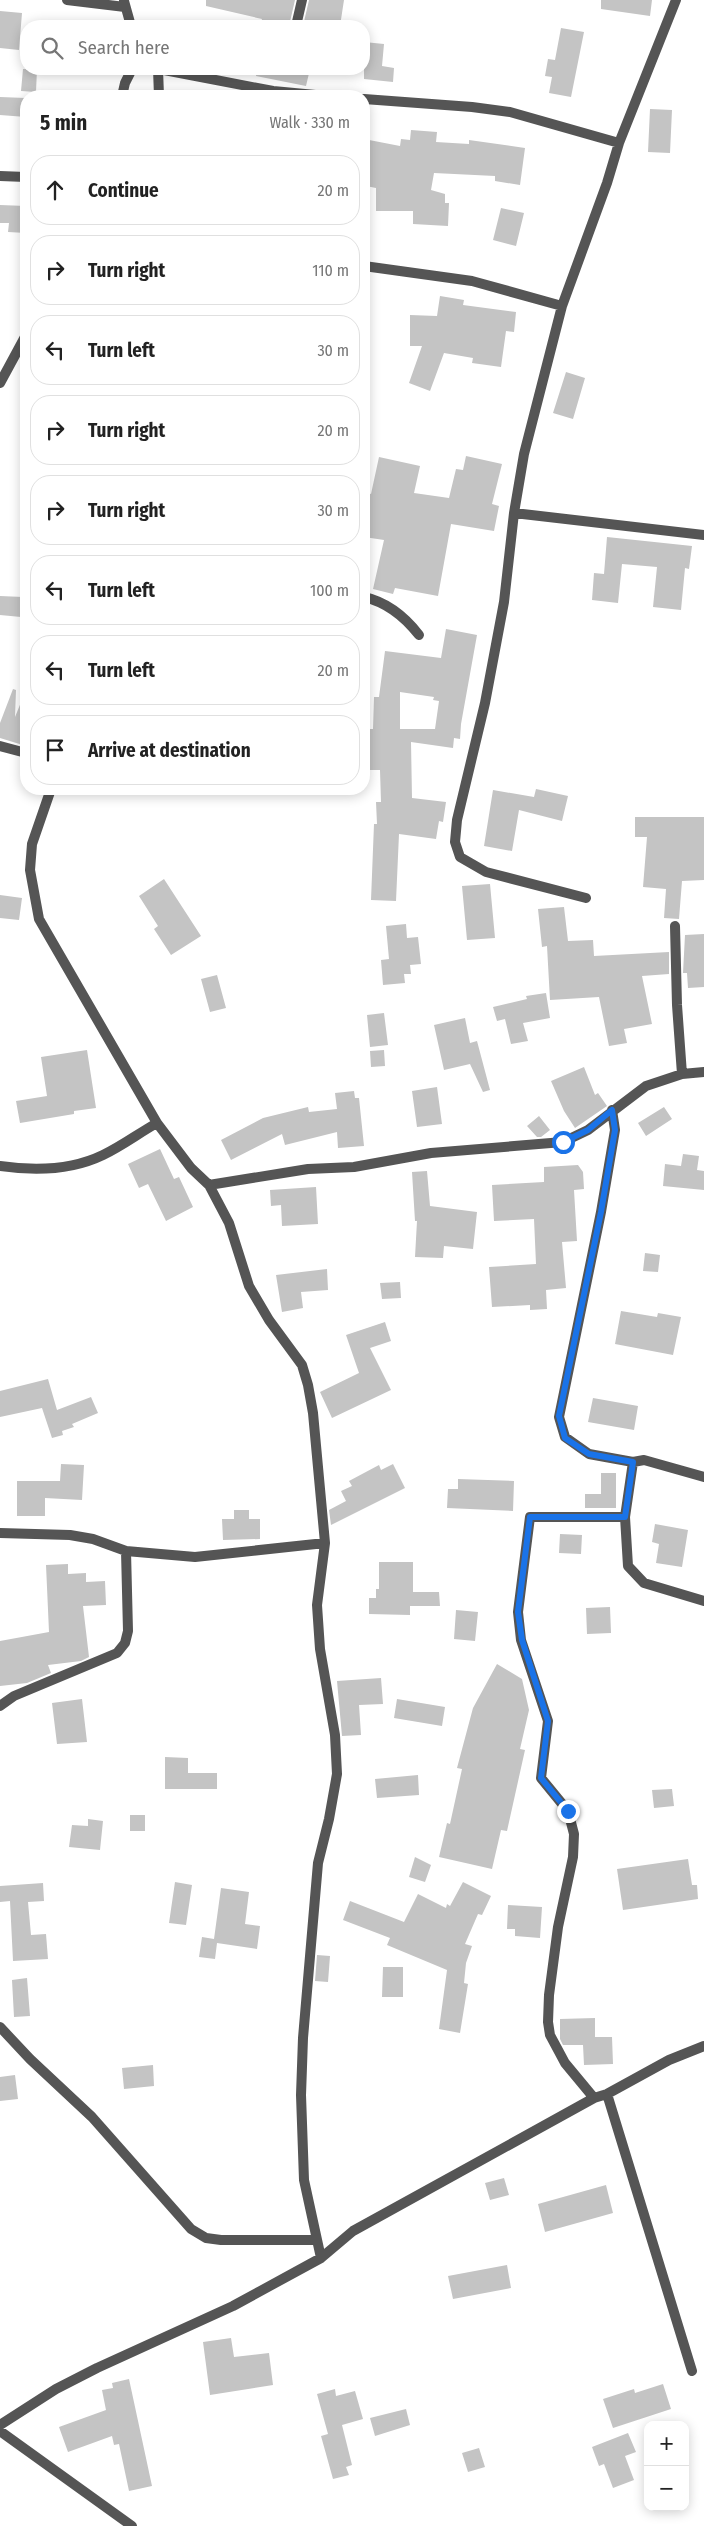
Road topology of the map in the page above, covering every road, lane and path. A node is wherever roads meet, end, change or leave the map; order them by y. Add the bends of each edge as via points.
1 (67, 0) edge
2 (302, 0) edge
3 (676, 0) edge
4 (125, 3) edge
5 (129, 20) edge
6 (297, 20) edge
7 (129, 75) edge
8 (158, 75) edge
9 (191, 75) edge
10 (123, 90) edge
11 (159, 90) edge
12 (273, 90) edge
13 (370, 100) edge
14 (619, 143) junction
15 (0, 176) edge
16 (20, 177) edge
17 (370, 267) edge
18 (562, 306) junction
19 (20, 346) edge
20 (0, 383) edge
21 (514, 513) junction
22 (704, 535) edge
23 (370, 598) edge
24 (419, 635) dead end
25 (0, 746) edge
26 (20, 751) edge
27 (49, 795) edge
28 (586, 898) dead end
29 (675, 926) dead end
30 (704, 1072) edge
31 (682, 1074) junction
32 (612, 1110) junction
33 (157, 1123) junction
34 (0, 1166) edge
35 (209, 1185) junction
36 (633, 1462) junction
37 (704, 1477) edge
38 (625, 1517) junction
39 (0, 1534) edge
40 (325, 1542) junction
41 (126, 1552) junction
42 (704, 1601) edge
43 (0, 1706) edge
44 (0, 2027) edge
45 (704, 2046) edge
46 (607, 2094) junction
47 (594, 2098) junction
48 (316, 2240) junction
49 (321, 2258) junction
50 (692, 2371) dead end
51 (0, 2425) edge
52 (0, 2431) edge
53 (132, 2526) edge

1 - 4 street
2 - 6 street
3 - 14 street
4 - 5 street
7 - 10 street
8 - 11 street
9 - 12 street
13 - 14 street via 510,112
14 - 18 street via 608,183
15 - 16 street
17 - 18 street via 472,281
18 - 21 street via 524,454
19 - 20 street
21 - 22 street
21 - 28 street via 504,602 485,703 457,820 456,842 460,857 486,872
23 - 24 street via 392,609
25 - 26 street
27 - 33 street via 32,844 30,870 39,919
29 - 31 street
30 - 31 street
31 - 32 street via 646,1086
32 - 35 street via 588,1130 563,1142 431,1153 354,1167 308,1169
32 - 36 street via 615,1130 601,1212 559,1416 565,1438 589,1454
33 - 34 street via 89,1160 55,1168
33 - 35 street via 191,1168
35 - 40 street via 229,1223 250,1286 269,1320 302,1365 313,1413
36 - 37 street via 644,1460
36 - 38 street
38 - 42 street via 628,1566 644,1583
38 - 47 street via 530,1517 518,1612 522,1640 548,1721 541,1778 568,1811 574,1834 574,1857 567,1879 549,1995 550,2035 565,2063
39 - 41 street via 70,1535 93,1539
40 - 41 street via 195,1557
40 - 48 street via 317,1605 337,1774 318,1863 301,2095 304,2180
41 - 43 street via 128,1631 125,1643 102,1661 14,1696
44 - 48 street via 92,2118 191,2229 206,2238 222,2240
45 - 46 street via 669,2060
46 - 47 street
46 - 50 street
47 - 49 street via 353,2231
48 - 49 street
49 - 51 street via 233,2306 96,2368
52 - 53 street

